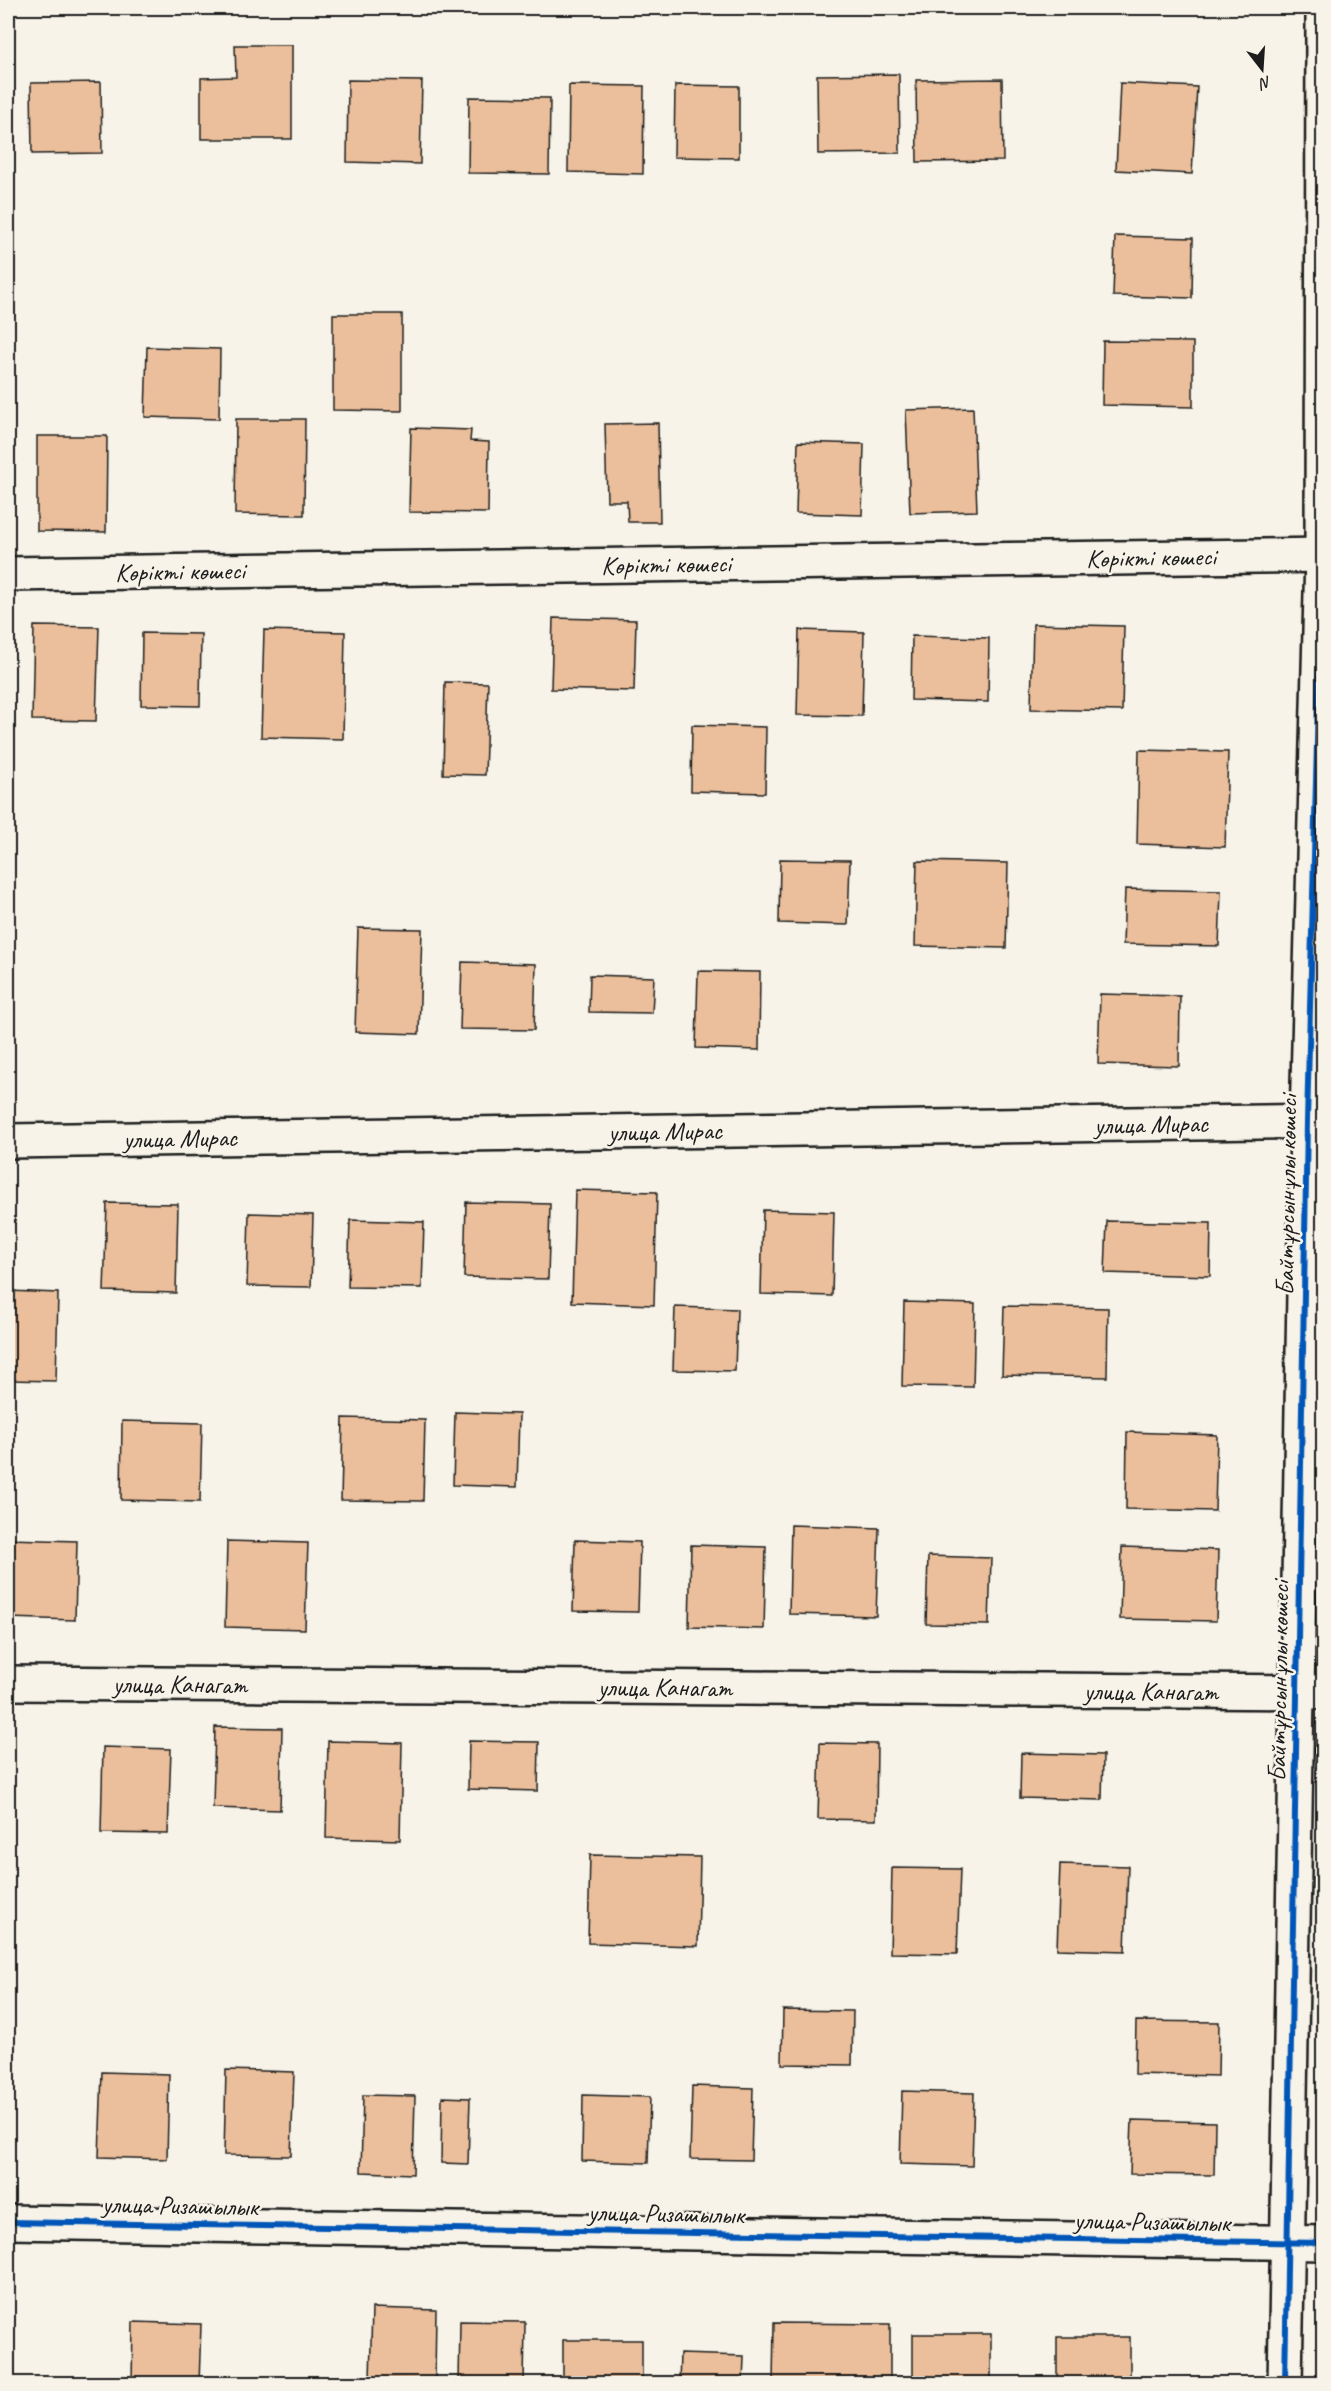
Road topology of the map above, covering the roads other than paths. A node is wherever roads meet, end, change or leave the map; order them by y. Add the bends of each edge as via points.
1 (1323, 8) edge
2 (1323, 555) edge
3 (8, 574) edge
4 (1315, 1121) edge
5 (8, 1141) edge
6 (8, 1683) edge
7 (1310, 1692) edge
8 (8, 2222) edge
9 (1288, 2242) junction
10 (1323, 2242) edge
11 (1285, 2384) edge

1 - 2 street, Байтұрсынұлы көшесі
2 - 3 street, Көрікті көшесі
2 - 4 street, Байтұрсынұлы көшесі
4 - 5 street, улица Мирас
4 - 7 street, Байтұрсынұлы көшесі
6 - 7 street, улица Канагат
7 - 9 street, Байтұрсынұлы көшесі
8 - 9 street, улица Ризашылык
9 - 10 street, улица Ризашылык
9 - 11 street, Байтұрсынұлы көшесі

